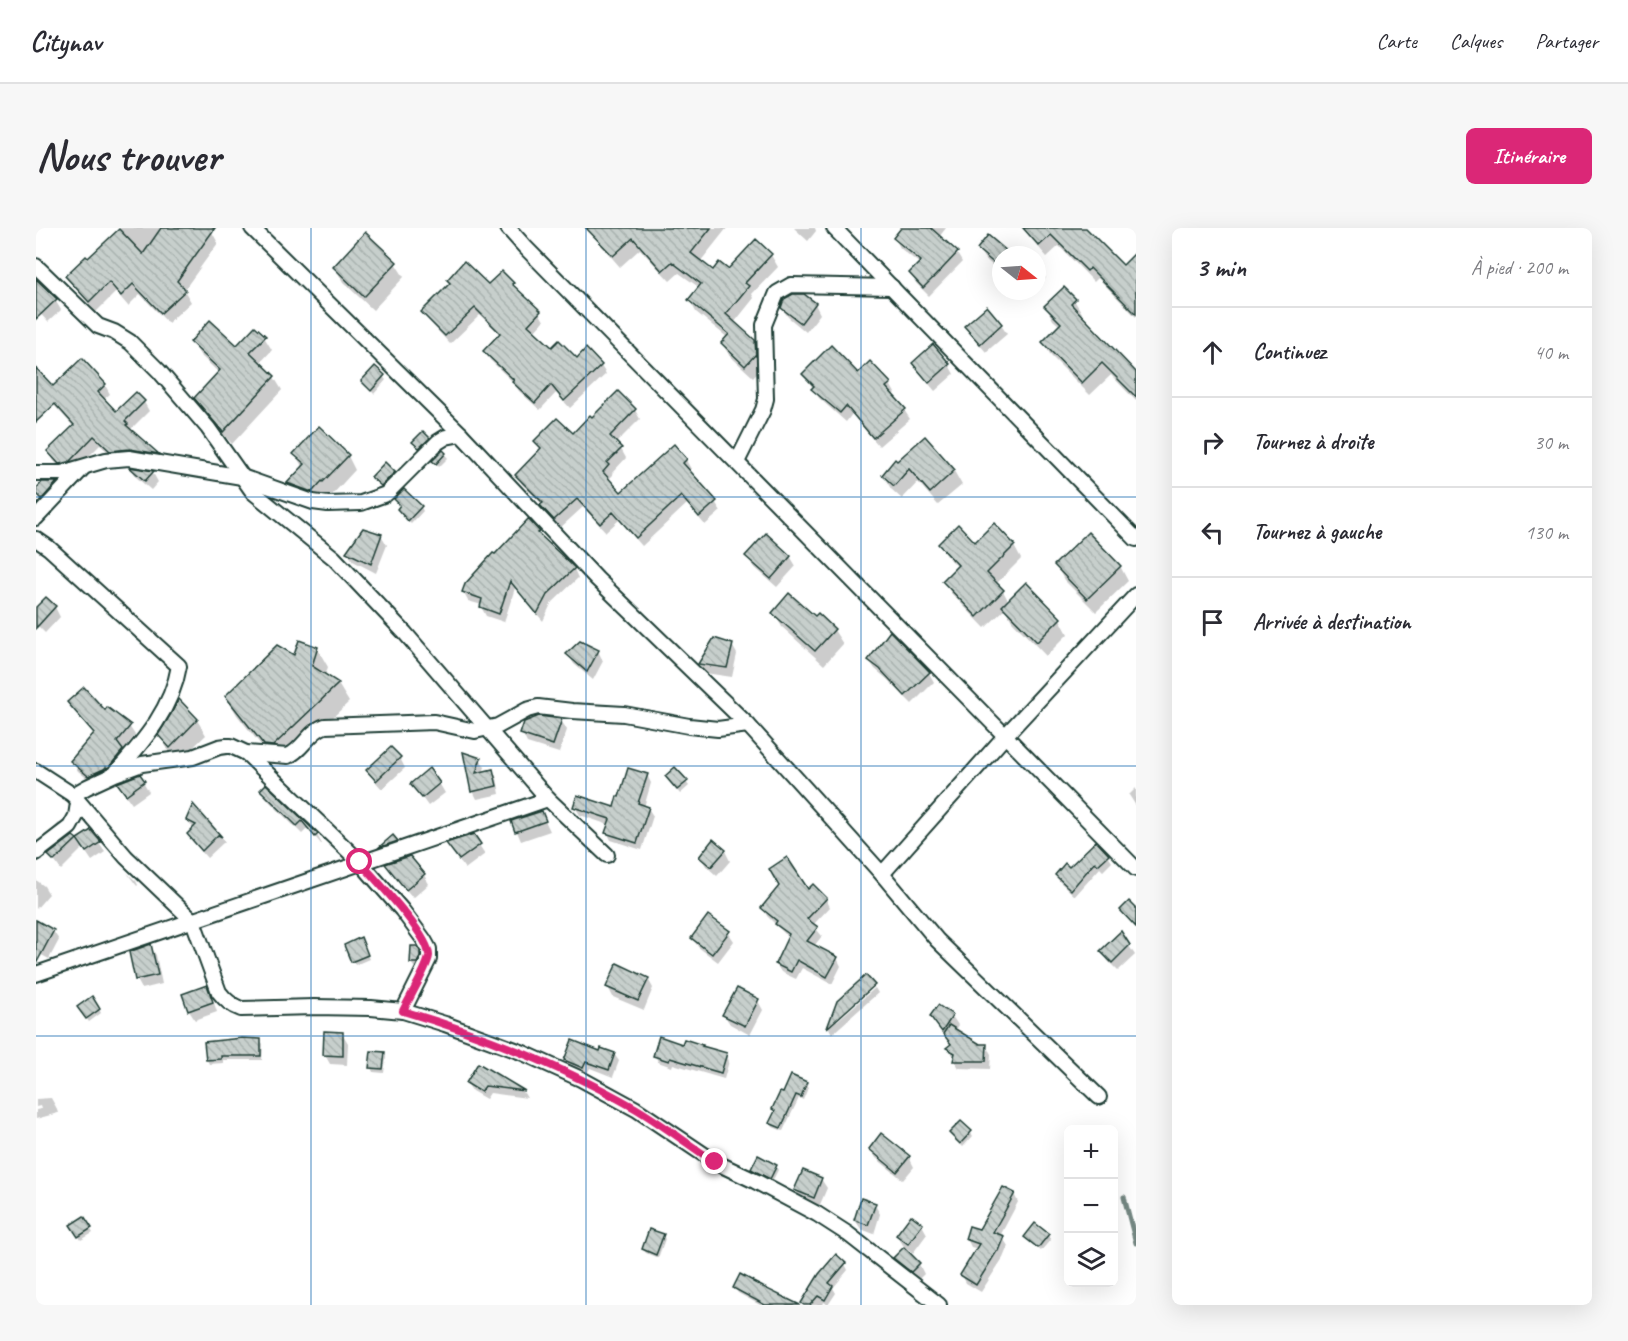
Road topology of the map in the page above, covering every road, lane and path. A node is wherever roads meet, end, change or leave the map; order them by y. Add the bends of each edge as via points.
1 (252, 228) edge
2 (508, 228) edge
3 (834, 228) edge
4 (36, 266) edge
5 (892, 287) junction
6 (461, 434) junction
7 (736, 462) junction
8 (85, 466) junction
9 (36, 473) edge
10 (242, 477) junction
11 (36, 518) edge
12 (36, 539) edge
13 (1136, 539) edge
14 (1136, 595) edge
15 (748, 725) junction
16 (487, 728) junction
17 (1006, 735) junction
18 (246, 753) junction
19 (36, 771) edge
20 (115, 774) junction
21 (76, 799) junction
22 (548, 799) junction
23 (36, 853) edge
24 (607, 855) dead end
25 (360, 862) junction
26 (1136, 869) edge
27 (882, 874) junction
28 (193, 921) junction
29 (36, 974) edge
30 (403, 1011) junction
31 (1100, 1097) dead end
32 (939, 1305) edge

1 - 6 street
2 - 7 street
3 - 5 street
4 - 10 street via 98,326 130,342 159,371 208,428
5 - 7 street via 791,285 777,293 764,325 764,410
5 - 13 street
6 - 10 street via 438,442 386,494 361,502 313,502
6 - 15 street via 597,579
7 - 17 street
8 - 9 street via 62,473
8 - 10 street via 129,458
8 - 11 street
10 - 16 street via 253,492 334,558
12 - 20 street via 179,666 177,683 157,724
14 - 17 street
15 - 16 street via 718,729 624,714 538,707
15 - 27 street
16 - 18 street via 475,731 434,722 332,726 320,728 288,756
16 - 22 street
17 - 26 street
17 - 27 street
18 - 20 street via 231,746 219,747 194,757 142,764
18 - 25 street
19 - 21 street
20 - 21 street via 87,786
21 - 23 street via 70,827
21 - 28 street via 126,857
22 - 24 street
22 - 25 street
25 - 28 street
25 - 30 street via 429,949 429,959
27 - 31 street via 937,940
28 - 29 street
28 - 30 street via 219,992 233,1005
30 - 32 street via 520,1052 636,1109 715,1162 848,1234

